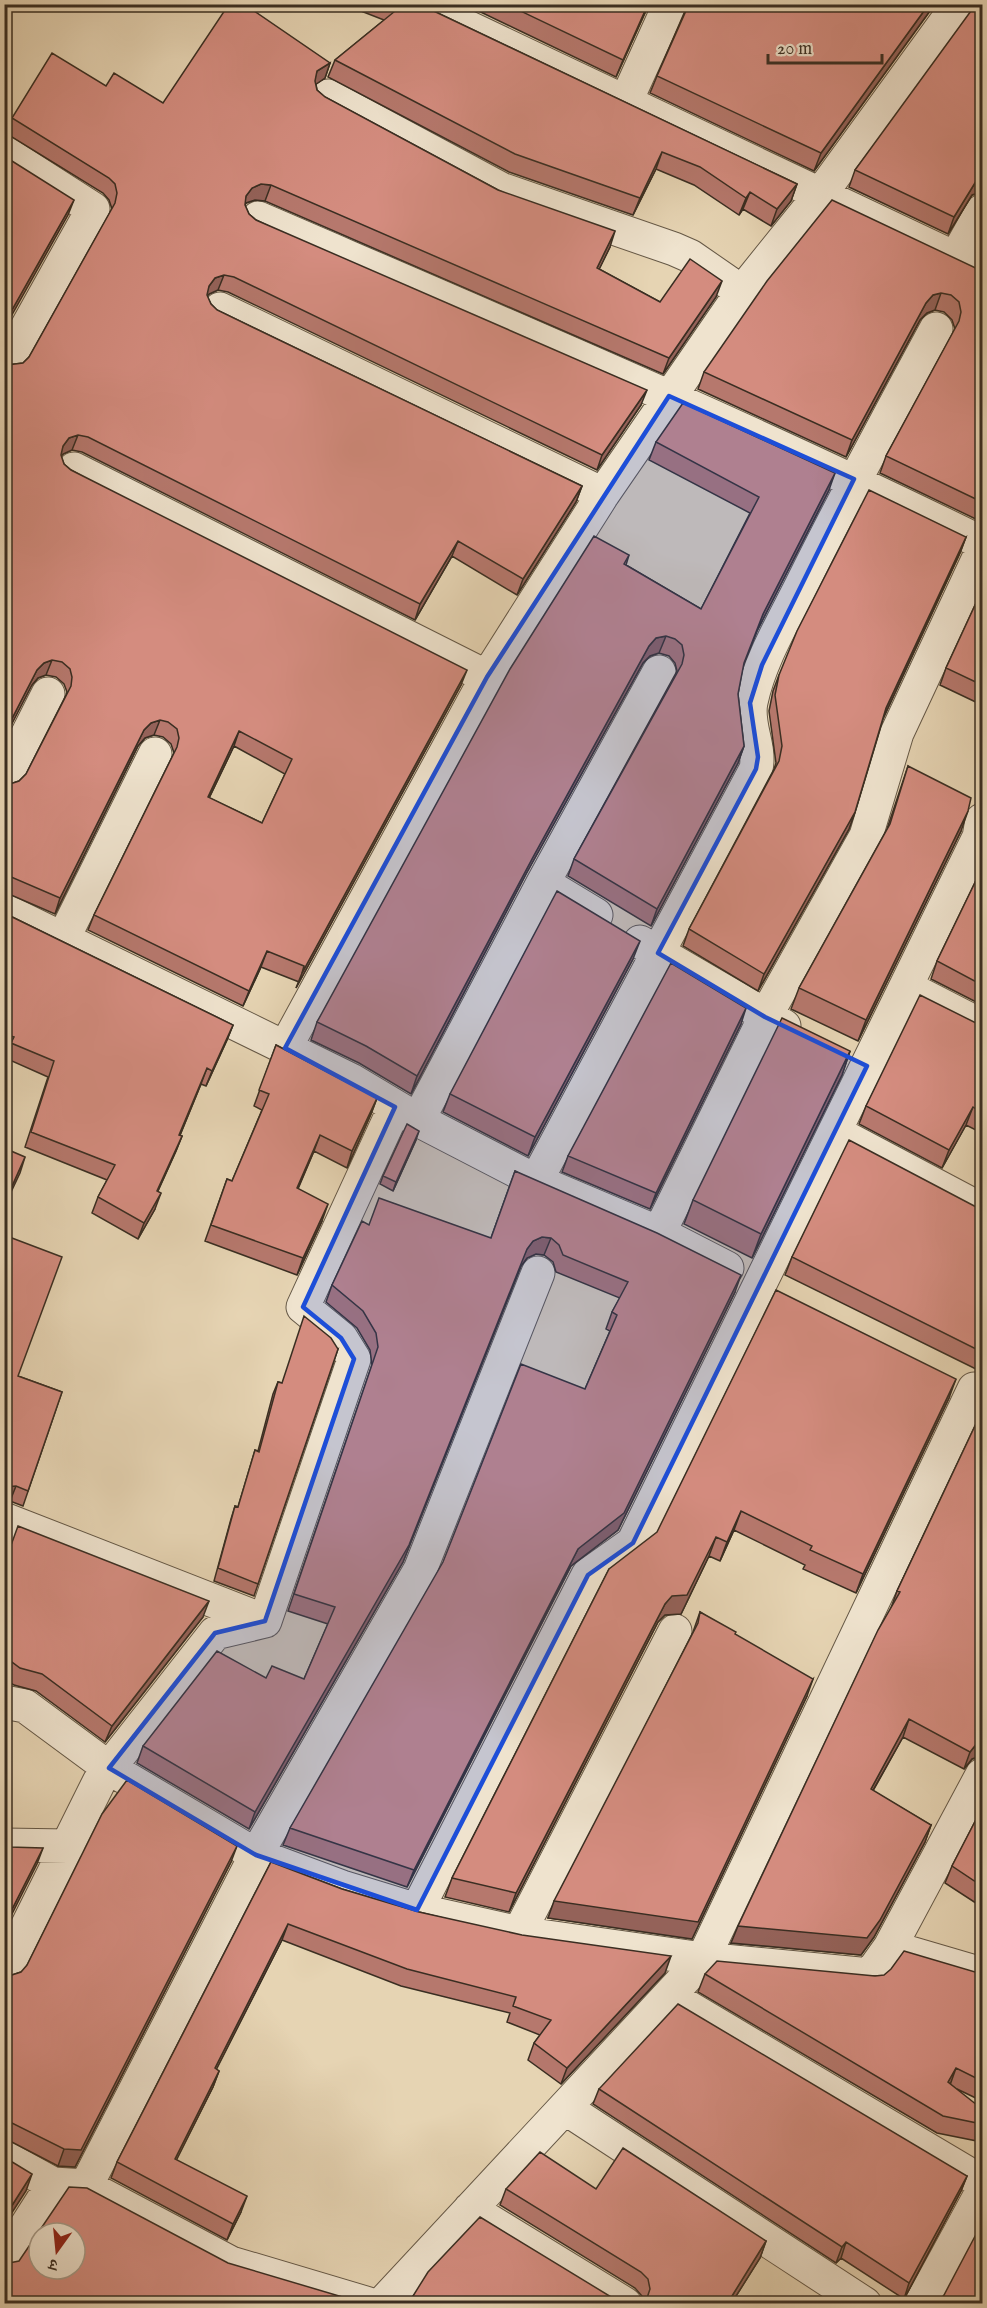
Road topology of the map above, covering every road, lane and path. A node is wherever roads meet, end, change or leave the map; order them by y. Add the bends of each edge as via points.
1 (670, 4) edge
2 (421, 5) edge
3 (948, 9) edge
4 (328, 96) edge
5 (626, 101) junction
6 (4, 152) edge
7 (820, 195) junction
8 (982, 211) edge
9 (258, 218) edge
10 (969, 265) edge
11 (742, 292) junction
12 (220, 309) edge
13 (936, 329) dead end
14 (4, 362) edge
15 (669, 396) junction
16 (74, 469) edge
17 (854, 479) junction
18 (603, 494) junction
19 (982, 543) edge
20 (982, 551) edge
21 (658, 672) dead end
22 (487, 677) junction
23 (48, 694) dead end
24 (155, 754) dead end
25 (4, 781) edge
26 (981, 832) edge
27 (543, 884) junction
28 (4, 910) edge
29 (63, 939) junction
30 (658, 953) junction
31 (906, 987) junction
32 (765, 1017) junction
33 (982, 1026) edge
34 (285, 1048) junction
35 (867, 1066) junction
36 (406, 1114) junction
37 (835, 1132) junction
38 (536, 1181) junction
39 (982, 1210) edge
40 (658, 1233) junction
41 (538, 1273) dead end
42 (771, 1290) junction
43 (942, 1373) edge
44 (979, 1391) edge
45 (4, 1519) edge
46 (266, 1621) junction
47 (675, 1631) dead end
48 (4, 1702) edge
49 (108, 1768) junction
50 (982, 1775) edge
51 (4, 1845) edge
52 (68, 1846) junction
53 (256, 1856) junction
54 (417, 1910) junction
55 (519, 1933) junction
56 (890, 1947) junction
57 (703, 1959) junction
58 (4, 1973) edge
59 (982, 1974) edge
60 (669, 1996) junction
61 (565, 2108) junction
62 (4, 2157) edge
63 (982, 2182) edge
64 (53, 2184) junction
65 (86, 2186) junction
66 (982, 2192) edge
67 (470, 2209) junction
68 (4, 2261) edge
69 (369, 2304) edge
70 (382, 2304) edge
71 (626, 2304) edge
72 (865, 2304) edge
73 (921, 2304) edge

1 - 5 street
2 - 5 street
3 - 7 street
4 - 11 street via 501,189 690,256
5 - 7 street
6 - 14 street via 93,209 7,363
7 - 10 street
7 - 11 street
8 - 10 street
9 - 15 street
11 - 15 street
12 - 18 street
13 - 17 street
15 - 17 street
15 - 18 street
16 - 22 street
17 - 19 street
17 - 30 street via 762,665 750,704 750,725 758,757 756,769
18 - 22 street
20 - 32 street via 897,733 866,836
21 - 27 street
22 - 34 street
23 - 25 street
24 - 29 street
26 - 31 street
27 - 30 street
27 - 36 street
28 - 29 street
29 - 34 street
30 - 32 street
30 - 38 street
31 - 33 street
31 - 35 street
32 - 35 street
32 - 40 street
34 - 36 street via 351,1080
35 - 37 street
36 - 38 street
36 - 46 street via 303,1307 341,1338 354,1359
37 - 39 street
37 - 42 street
38 - 40 street
40 - 42 street
41 - 53 street via 420,1570
42 - 54 street via 633,1543 588,1575
43 - 44 street
44 - 57 street
45 - 46 street
46 - 49 street via 215,1633
47 - 55 street
48 - 49 street via 25,1706
49 - 52 street
49 - 53 street
50 - 56 street
51 - 52 street
52 - 58 street
53 - 54 street
53 - 65 street
54 - 55 street
55 - 57 street
56 - 57 street via 870,1975
56 - 59 street
57 - 60 street
60 - 61 street
60 - 63 street
61 - 67 street
61 - 72 street
62 - 64 street
64 - 65 street
64 - 68 street
65 - 69 street via 231,2263
66 - 73 street
67 - 70 street
67 - 71 street

